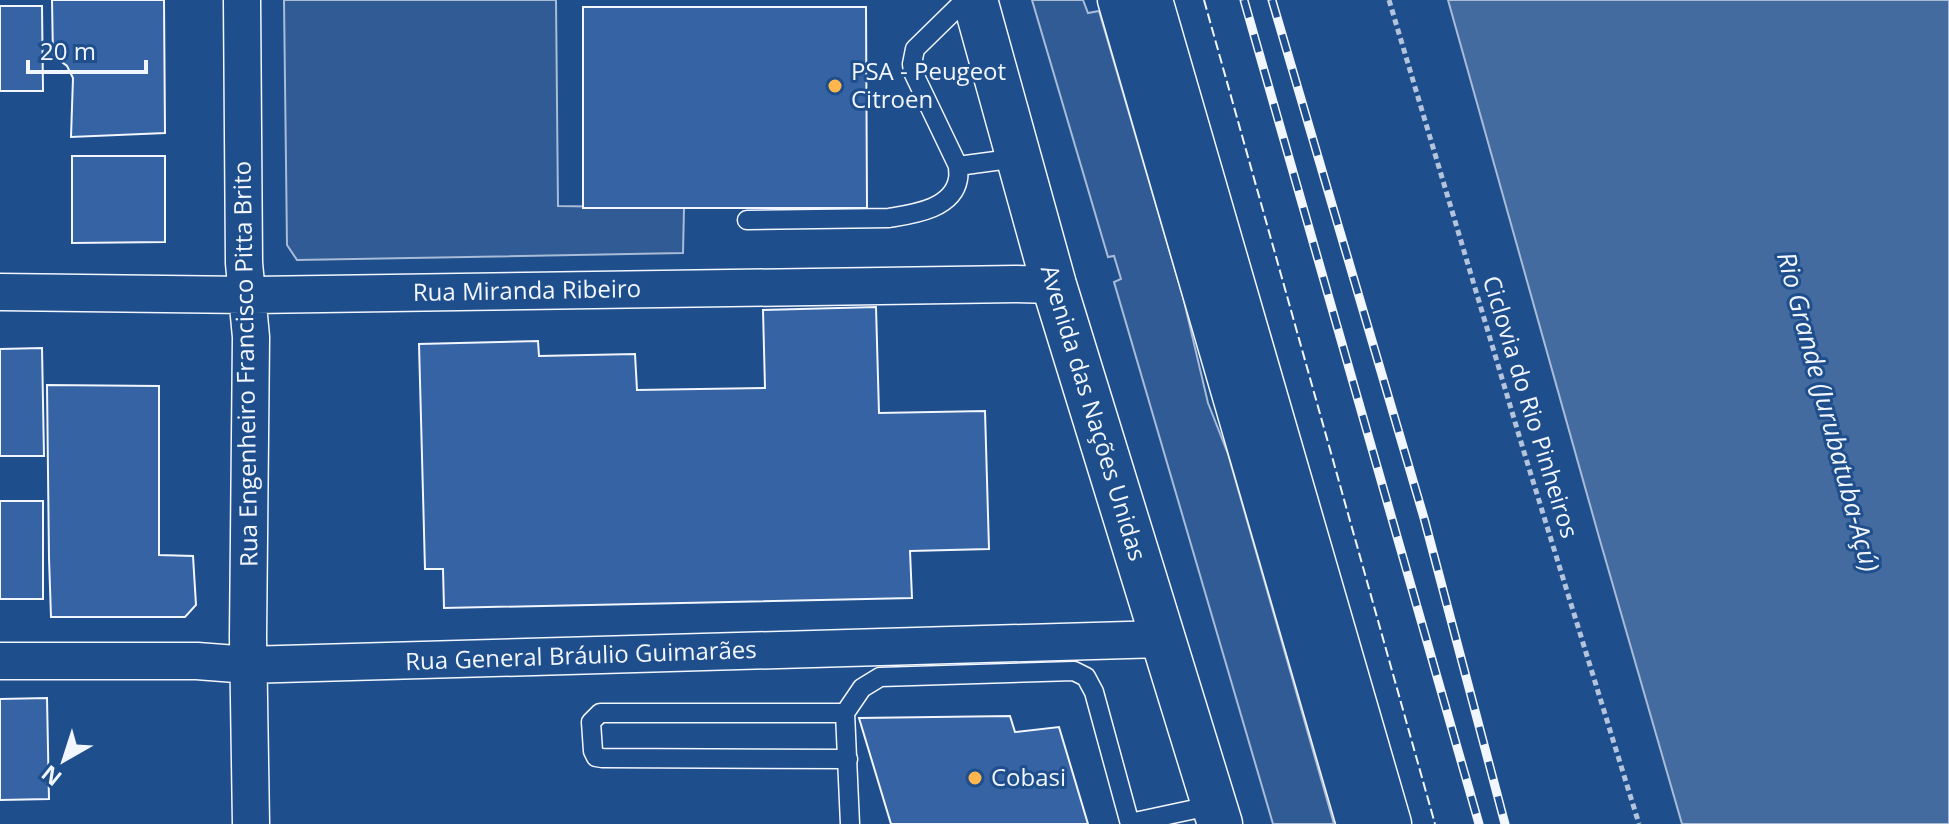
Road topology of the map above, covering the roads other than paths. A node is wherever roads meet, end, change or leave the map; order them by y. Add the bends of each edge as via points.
1 (242, 0) edge
2 (965, 0) edge
3 (975, 0) edge
4 (1116, 0) edge
5 (1150, 0) edge
6 (1019, 158) junction
7 (958, 166) junction
8 (747, 220) dead end
9 (1054, 285) junction
10 (0, 292) edge
11 (247, 295) junction
12 (1162, 639) junction
13 (0, 661) edge
14 (249, 665) junction
15 (845, 713) junction
16 (848, 759) junction
17 (1217, 814) edge
18 (251, 824) edge
19 (850, 824) edge
20 (1130, 824) edge
21 (1355, 824) edge
22 (1389, 824) edge

1 - 11 street, Rua Engenheiro Francisco Pitta Brito
2 - 7 lane via 915,49 912,64
3 - 6 highway, Avenida das Nações Unidas
4 - 21 street
5 - 22 highway
6 - 7 lane
6 - 9 highway, Avenida das Nações Unidas
7 - 8 lane via 958,179 942,203 912,214
9 - 11 street, Rua Miranda Ribeiro
9 - 12 highway, Avenida das Nações Unidas
10 - 11 street, Rua Miranda Ribeiro
11 - 14 street, Rua Engenheiro Francisco Pitta Brito
12 - 14 street, Rua General Bráulio Guimarães
12 - 17 highway, Avenida das Nações Unidas
13 - 14 street, Rua General Bráulio Guimarães
14 - 18 street, Rua Engenheiro Francisco Pitta Brito
15 - 16 lane
15 - 16 lane via 600,713 591,722 593,751 602,758
15 - 20 lane via 862,688 880,677 1074,671 1086,677 1094,692
16 - 19 lane
17 - 20 lane

